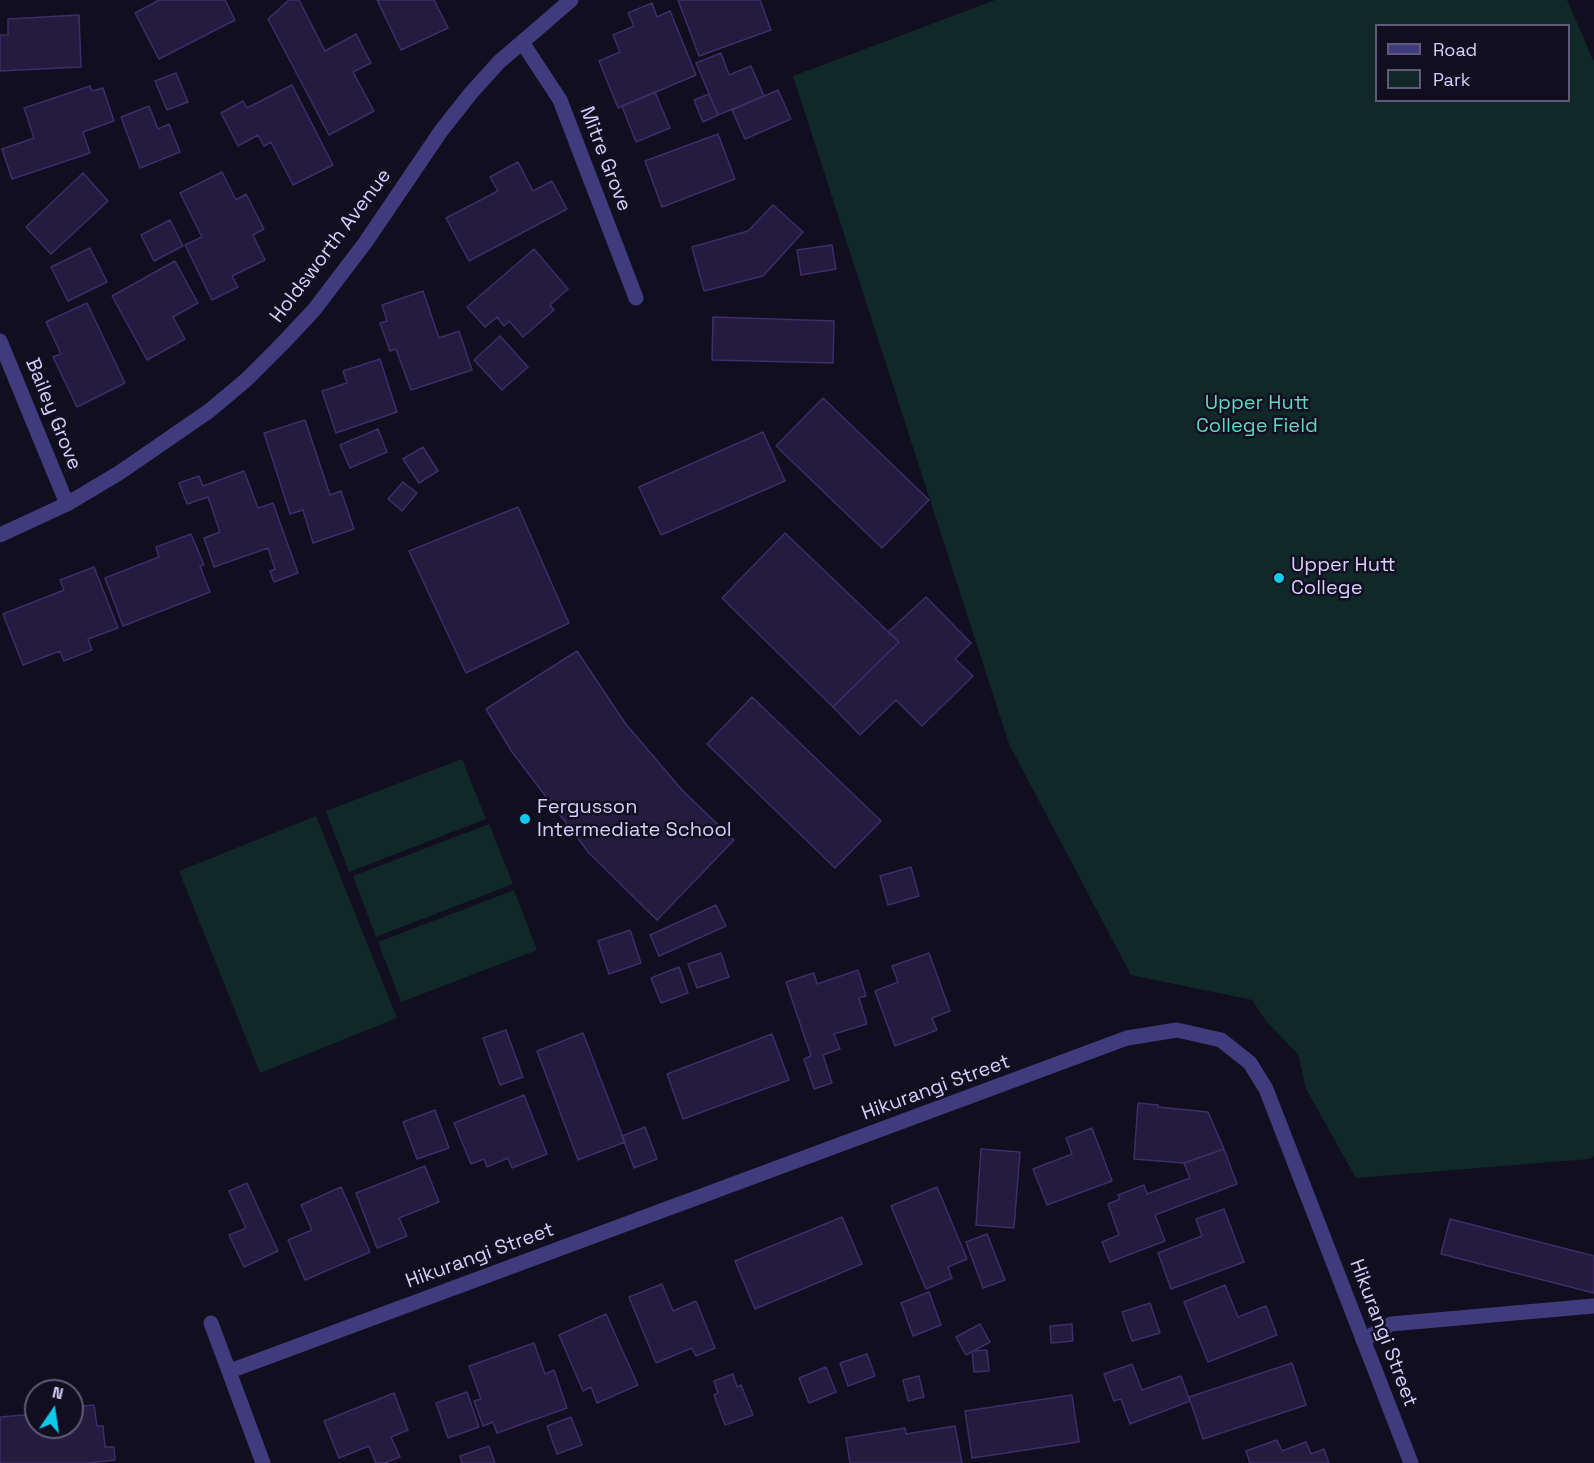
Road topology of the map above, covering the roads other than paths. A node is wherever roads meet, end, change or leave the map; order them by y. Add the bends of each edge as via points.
1 (571, 0) edge
2 (522, 42) junction
3 (636, 298) dead end
4 (0, 341) edge
5 (67, 504) junction
6 (0, 535) edge
7 (1594, 1306) edge
8 (212, 1323) dead end
9 (1363, 1340) junction
10 (230, 1371) junction
11 (263, 1463) edge
12 (1411, 1463) edge

1 - 2 street, Holdsworth Avenue
2 - 3 street, Mitre Grove via 560,100
2 - 5 street, Holdsworth Avenue via 471,93 314,310 282,344 201,417
4 - 5 street, Bailey Grove
5 - 6 street, Holdsworth Avenue
7 - 9 street via 1392,1324
8 - 10 street
9 - 10 street, Hikurangi Street via 1266,1089 1250,1063 1221,1040 1177,1030 1127,1038
9 - 12 street, Hikurangi Street
10 - 11 street

